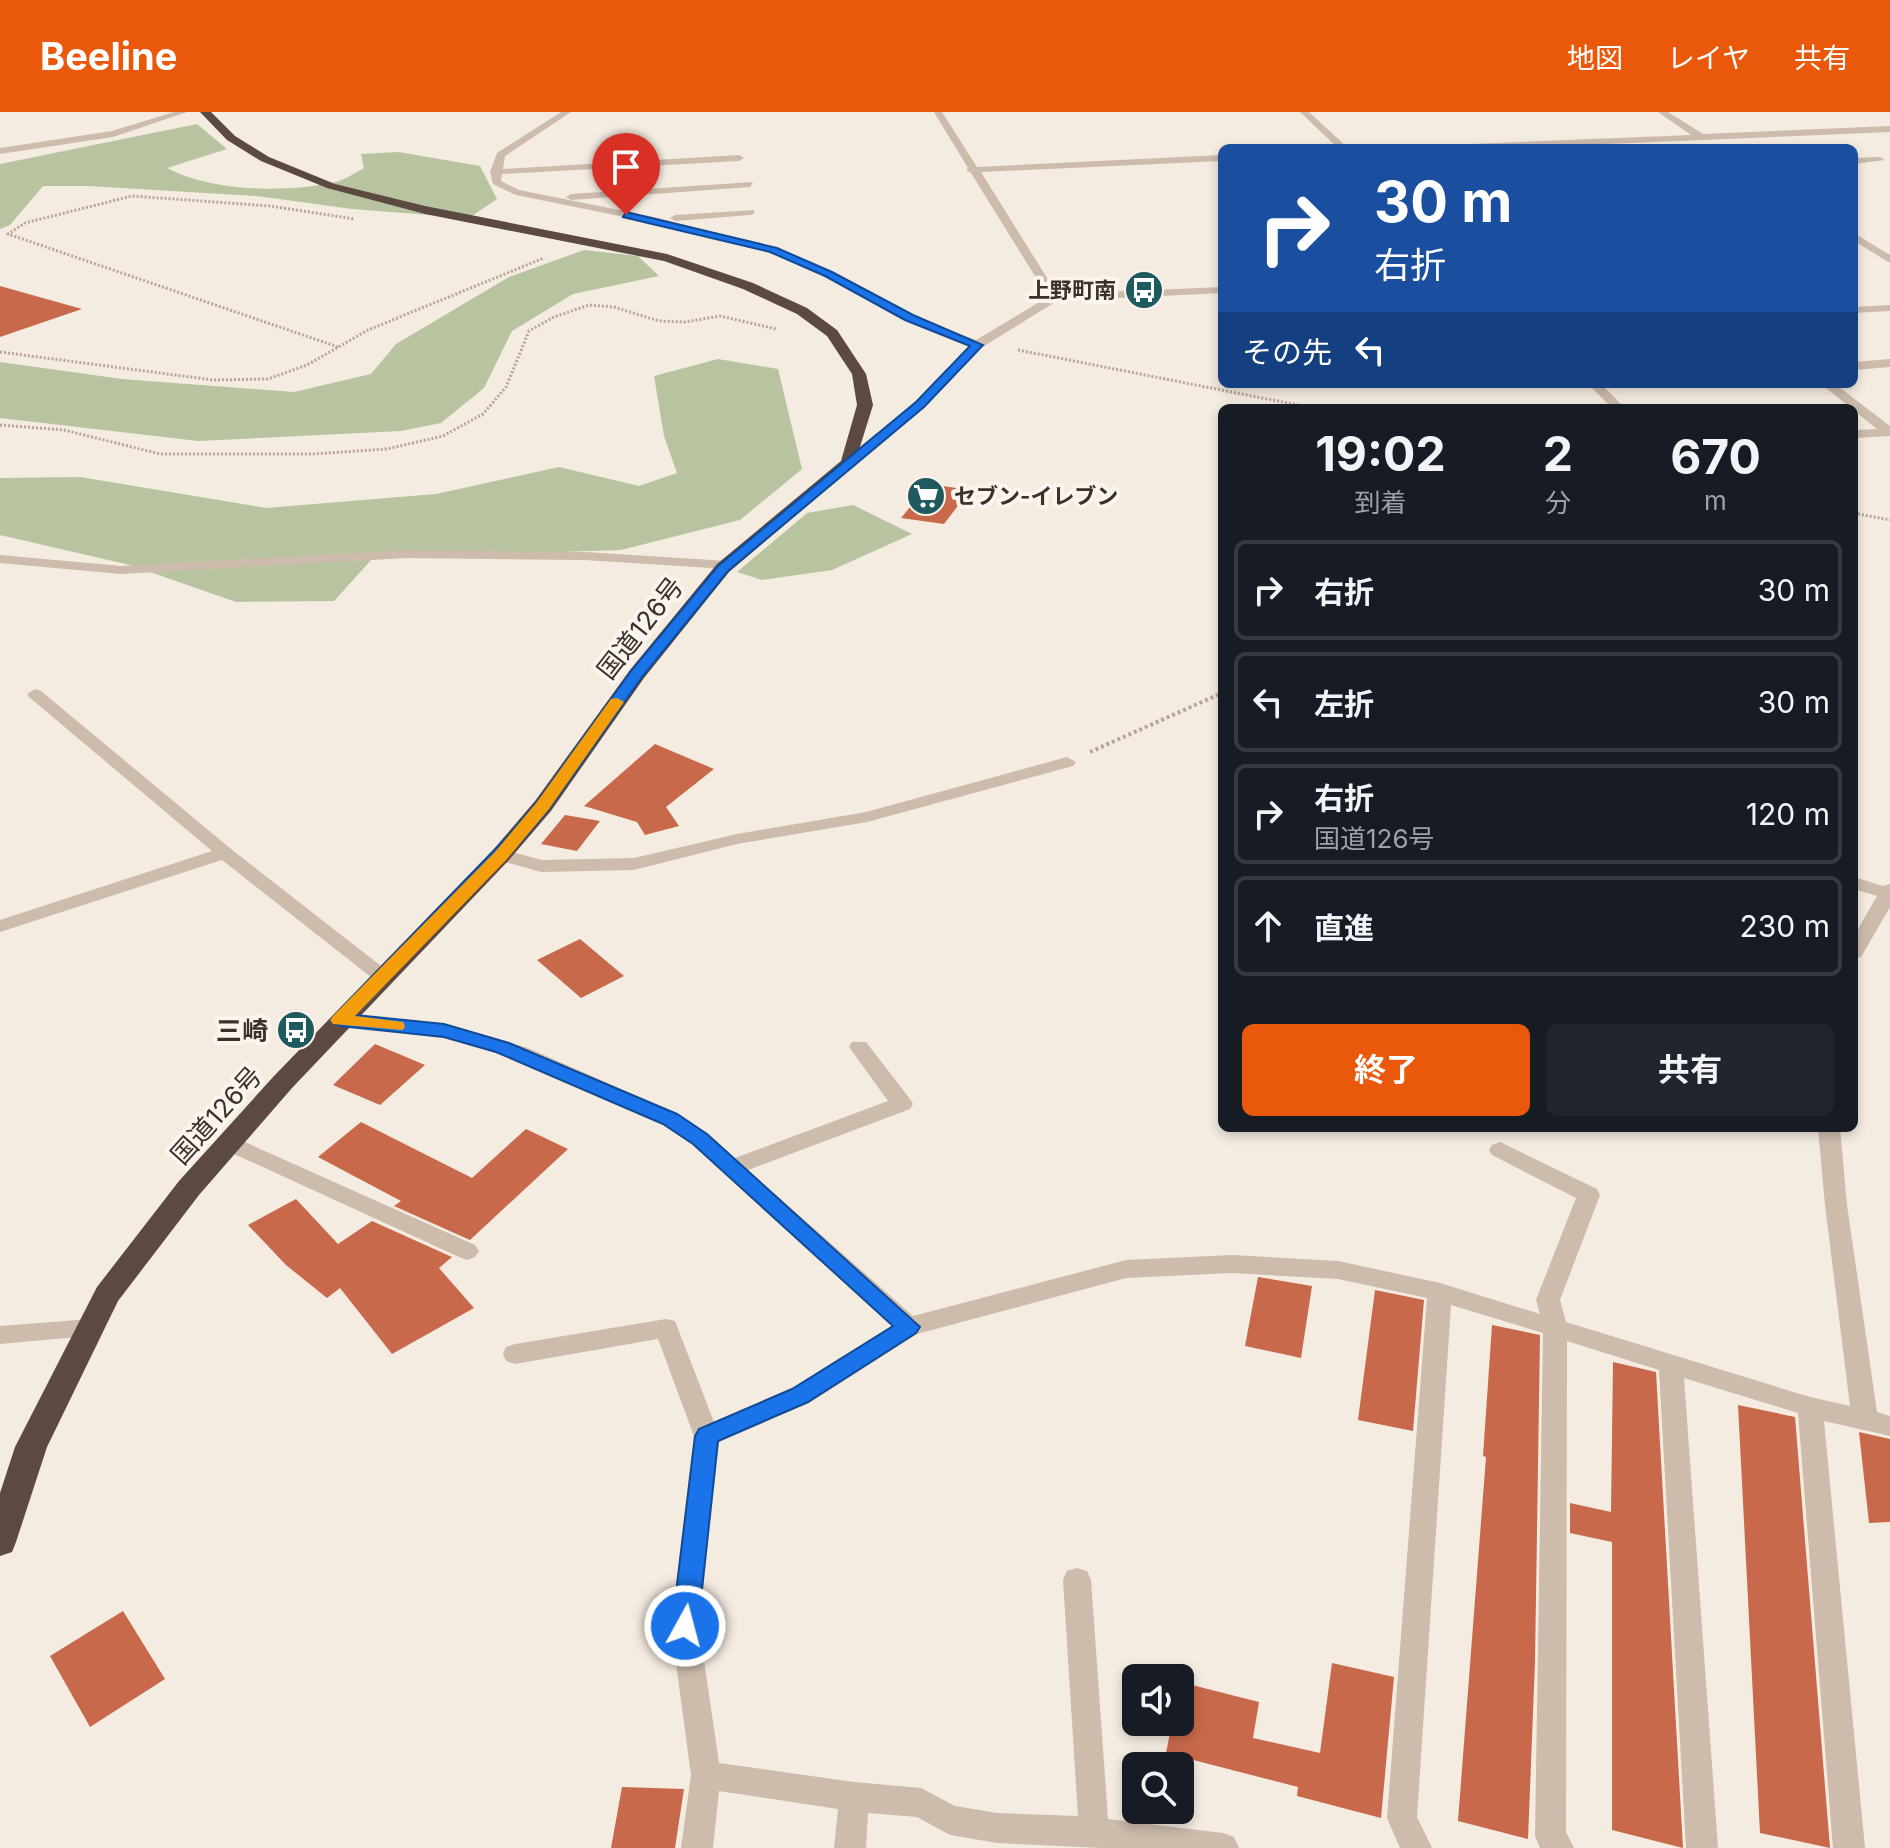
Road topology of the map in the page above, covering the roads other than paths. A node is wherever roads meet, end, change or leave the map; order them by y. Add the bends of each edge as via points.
1 (183, 112) edge
2 (205, 112) edge
3 (567, 112) edge
4 (938, 112) edge
5 (1304, 112) edge
6 (1662, 112) edge
7 (1890, 129) edge
8 (1701, 137) junction
9 (1339, 144) edge
10 (1540, 144) edge
11 (1712, 144) edge
12 (0, 151) edge
13 (739, 158) dead end
14 (1218, 158) edge
15 (1880, 160) dead end
16 (1858, 161) edge
17 (971, 170) junction
18 (495, 172) junction
19 (750, 184) dead end
20 (543, 199) junction
21 (750, 212) dead end
22 (654, 220) junction
23 (1858, 238) edge
24 (1858, 257) edge
25 (1888, 257) edge
26 (1218, 290) edge
27 (1054, 298) junction
28 (1890, 308) edge
29 (1858, 310) edge
30 (977, 345) junction
31 (1890, 363) edge
32 (1858, 366) edge
33 (1598, 388) edge
34 (1832, 388) edge
35 (1615, 404) edge
36 (1853, 404) edge
37 (1858, 408) edge
38 (1889, 432) edge
39 (1858, 434) edge
40 (848, 463) junction
41 (0, 559) edge
42 (727, 565) junction
43 (35, 694) dead end
44 (1067, 762) road end
45 (225, 853) junction
46 (501, 855) junction
47 (1858, 884) edge
48 (1888, 891) edge
49 (0, 926) edge
50 (1858, 946) edge
51 (383, 977) junction
52 (340, 1020) junction
53 (859, 1047) dead end
54 (1829, 1132) edge
55 (229, 1143) junction
56 (1500, 1150) dead end
57 (732, 1167) junction
58 (467, 1251) dead end
59 (1440, 1292) junction
60 (1555, 1325) junction
61 (909, 1327) junction
62 (90, 1328) junction
63 (0, 1335) edge
64 (515, 1354) dead end
65 (1671, 1365) junction
66 (1810, 1407) junction
67 (1878, 1423) edge
68 (707, 1436) junction
69 (0, 1542) edge
70 (1077, 1580) dead end
71 (706, 1775) junction
72 (854, 1797) junction
73 (1094, 1832) junction
74 (996, 1838) edge
75 (1134, 1843) edge
76 (697, 1848) edge
77 (850, 1848) edge
78 (1223, 1848) edge
79 (1416, 1848) edge
80 (1558, 1848) edge
81 (1702, 1848) edge
82 (1849, 1848) edge

1 - 12 street via 113,134
2 - 40 highway via 231,138 265,159 331,186 667,258 802,311 832,333 859,374 865,405
3 - 18 street via 500,155
4 - 17 street
5 - 9 street
6 - 8 street
7 - 8 street
8 - 10 street
8 - 11 street
13 - 18 street
14 - 17 street
15 - 16 street
17 - 27 street
18 - 20 street via 496,182
19 - 20 street
20 - 22 street
21 - 22 street
22 - 30 street via 773,250 909,318
23 - 25 street
24 - 25 street
26 - 27 street
27 - 30 street
28 - 29 street
30 - 40 street via 920,405
31 - 32 street
33 - 35 street
34 - 36 street
37 - 38 street
38 - 39 street
40 - 42 highway, 国道126号
41 - 42 street via 121,570 407,554 585,556
42 - 46 highway, 国道126号
43 - 45 street
44 - 46 street via 867,817 737,839 634,864 541,866
45 - 49 street
45 - 51 street
46 - 51 highway, 国道126号
47 - 48 street
48 - 50 street
51 - 52 highway, 国道126号
52 - 55 highway, 国道126号
52 - 57 street via 444,1031 521,1053 670,1119
53 - 57 street via 902,1104
54 - 67 street via 1836,1205
55 - 58 street
55 - 62 highway, 国道126号 via 107,1295
56 - 60 street via 1589,1195 1548,1300
57 - 61 street
59 - 60 street
59 - 61 street via 1338,1270 1289,1266 1126,1269
59 - 79 street via 1402,1818
60 - 65 street
60 - 80 street via 1550,1836
61 - 68 street via 800,1396
62 - 63 street
62 - 69 highway, 国道126号 via 31,1447
64 - 68 street via 666,1328
65 - 66 street
65 - 81 street
66 - 67 street
66 - 82 street
68 - 71 street via 685,1626
70 - 73 street
71 - 72 street
71 - 76 street
72 - 74 street via 921,1803
72 - 77 street
73 - 74 street
73 - 75 street
75 - 78 street

